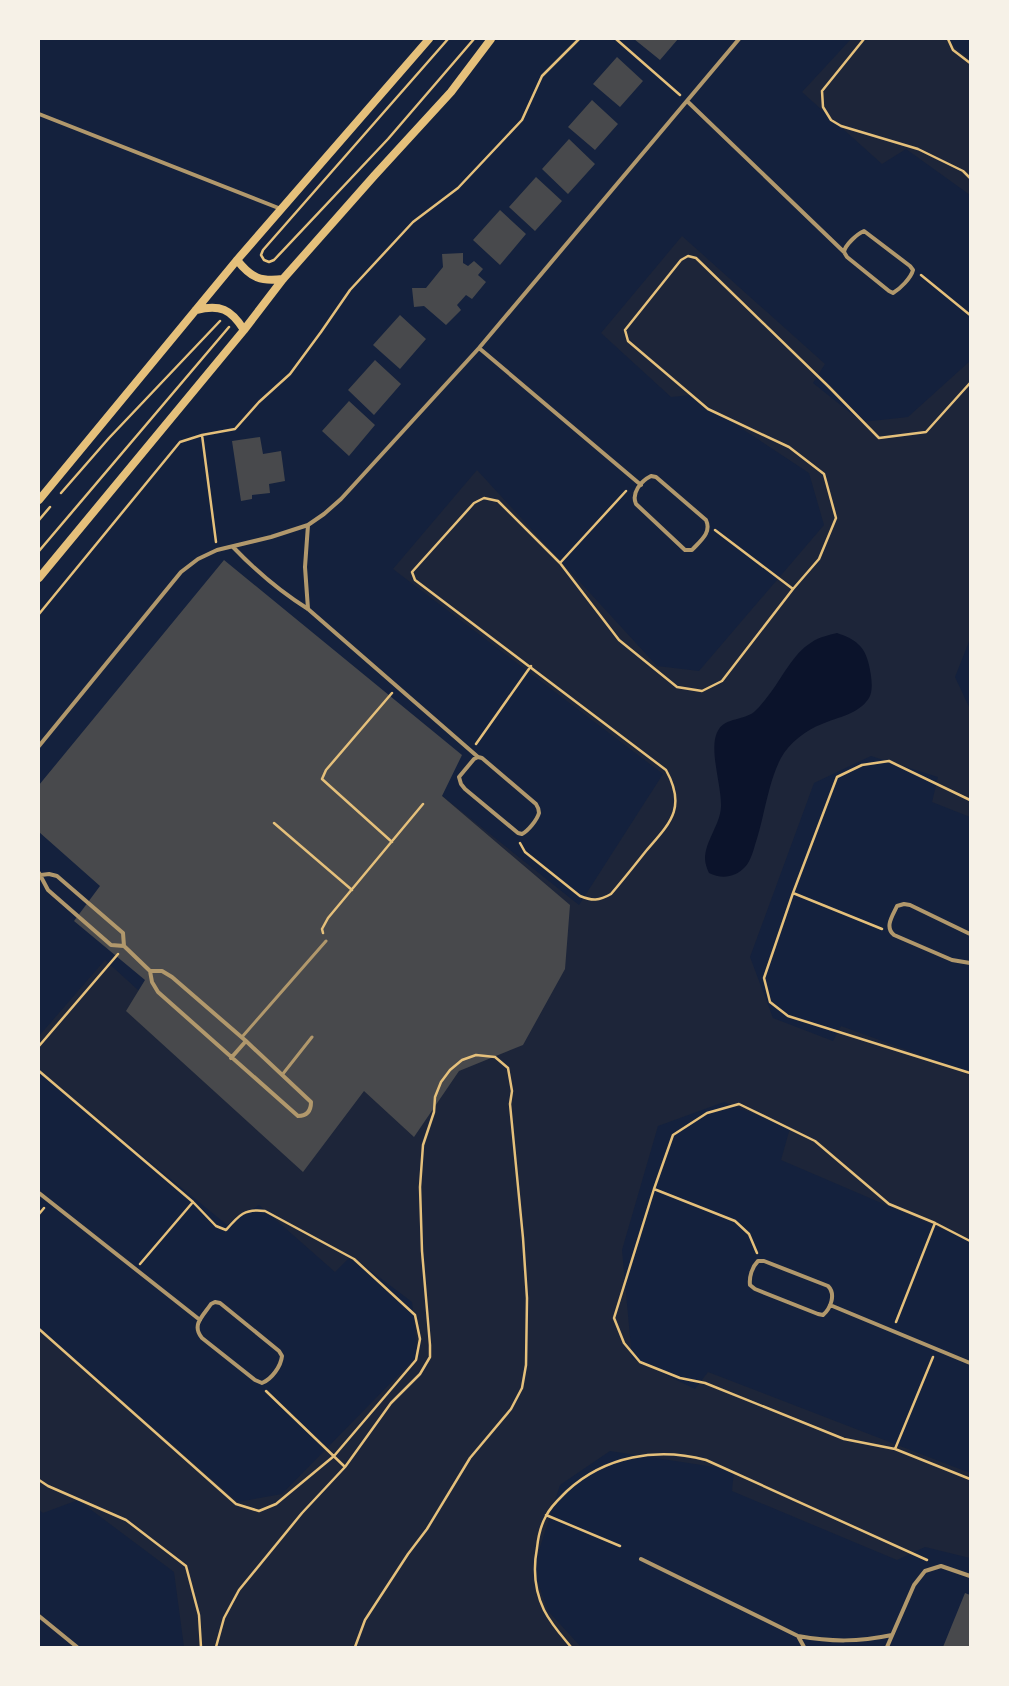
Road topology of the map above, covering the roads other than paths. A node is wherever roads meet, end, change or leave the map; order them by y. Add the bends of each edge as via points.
1 (429, 39) edge
2 (491, 39) edge
3 (739, 39) edge
4 (687, 101) junction
5 (39, 114) edge
6 (281, 209) junction
7 (844, 252) junction
8 (237, 260) junction
9 (283, 279) junction
10 (196, 310) junction
11 (244, 330) junction
12 (479, 348) junction
13 (641, 485) junction
14 (39, 500) edge
15 (308, 525) junction
16 (233, 547) junction
17 (39, 578) edge
18 (308, 609) junction
19 (39, 746) edge
20 (478, 757) junction
21 (40, 875) edge
22 (970, 934) edge
23 (326, 942) road end
24 (124, 946) junction
25 (970, 963) edge
26 (150, 971) junction
27 (242, 1037) junction
28 (312, 1037) dead end
29 (246, 1041) junction
30 (231, 1058) junction
31 (282, 1075) junction
32 (39, 1192) edge
33 (830, 1305) junction
34 (200, 1320) junction
35 (970, 1363) edge
36 (641, 1559) dead end
37 (970, 1576) edge
38 (39, 1616) edge
39 (892, 1635) junction
40 (798, 1636) junction
41 (77, 1647) edge
42 (804, 1647) edge
43 (887, 1647) edge

1 - 6 main road
2 - 9 main road via 451,92
3 - 4 street
4 - 7 street
4 - 12 street
5 - 6 street
6 - 8 main road
7 - 7 street via 893,293 912,274 910,266 864,231 845,248
8 - 9 main road via 245,271 256,278 269,281
8 - 10 main road
9 - 11 main road
10 - 11 main road via 210,307 224,309 236,318
10 - 14 main road
11 - 17 main road
12 - 13 street
12 - 15 street via 341,499
13 - 13 street via 635,492 636,504 685,550 692,550 708,531 706,520 656,476 651,476
15 - 16 street via 271,538
15 - 18 street
16 - 18 street via 267,581
16 - 19 street via 217,550 198,559 181,572
18 - 20 street
20 - 20 street via 536,804 539,809 538,815 526,832 518,833 460,784 459,777
21 - 24 street via 48,890 111,945
21 - 24 street via 57,876 123,933
22 - 25 street via 904,904 897,906 889,927 894,935 952,960
23 - 27 lane
24 - 26 street
26 - 27 street via 162,971 172,977
26 - 30 street via 152,982 158,992
27 - 29 street
28 - 31 lane
29 - 30 street
29 - 31 street
30 - 31 street via 298,1116 304,1116 311,1108 311,1102
32 - 34 street
33 - 33 street via 833,1295 828,1286 764,1261 755,1264 749,1279 750,1285 755,1288 818,1314 823,1315
33 - 35 street
34 - 34 street via 211,1304 220,1303 278,1351 282,1356 281,1363 268,1381 262,1383 255,1380 202,1338 197,1332
36 - 40 street
37 - 39 street via 941,1566 924,1571 914,1585
38 - 41 street
39 - 40 street via 845,1641
39 - 43 street
40 - 42 street

